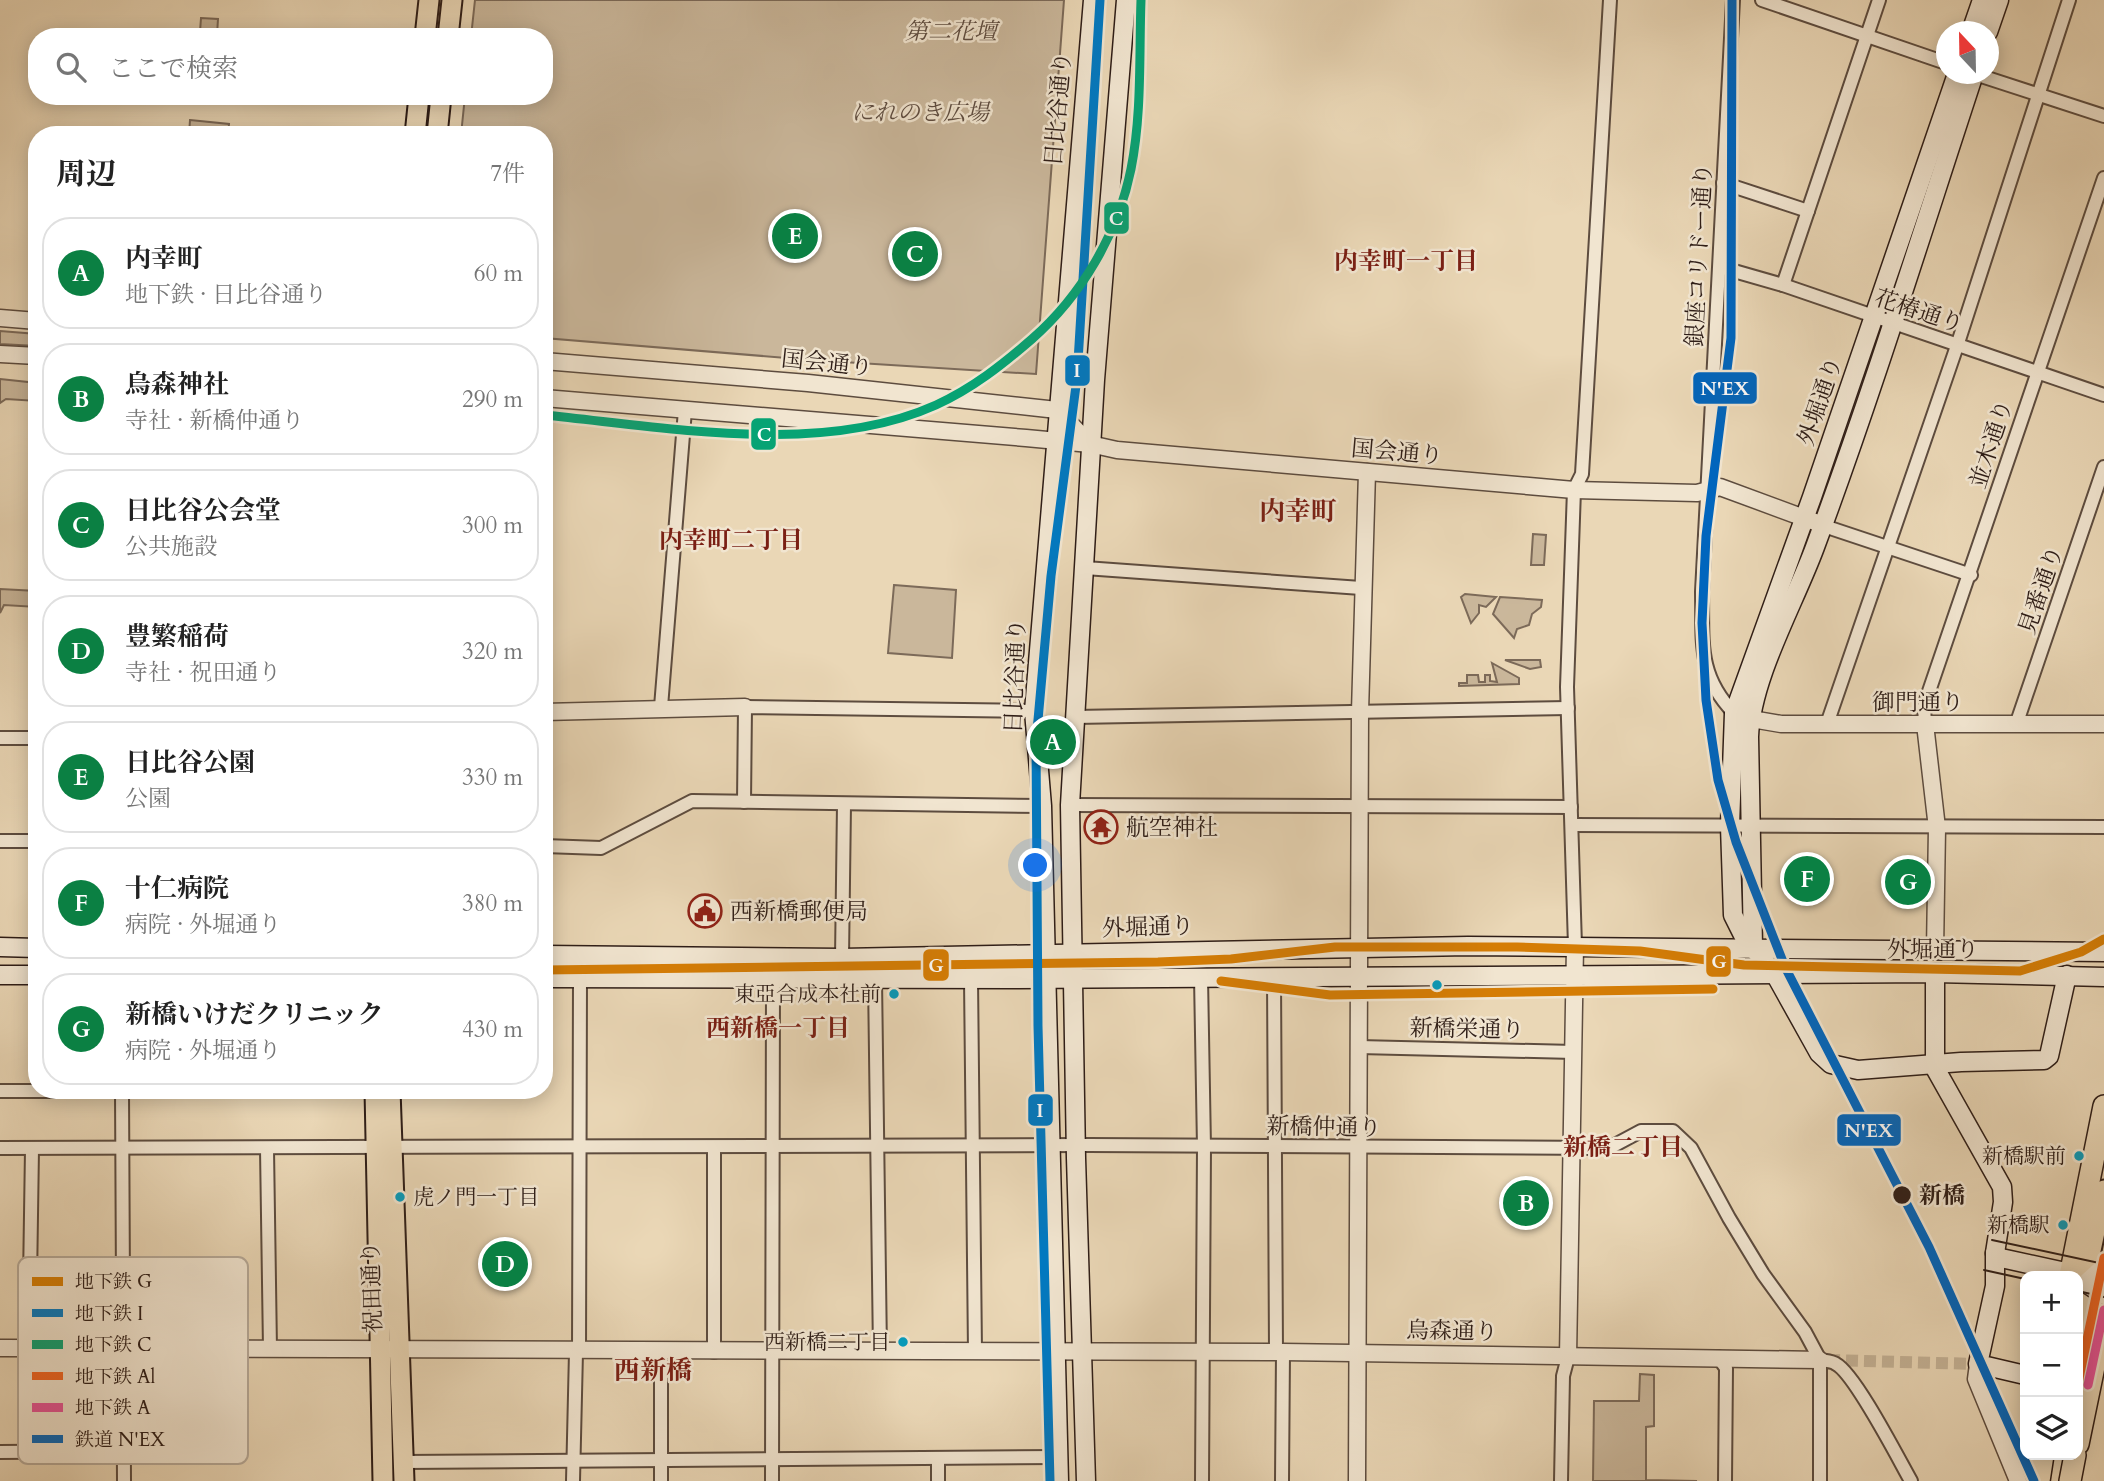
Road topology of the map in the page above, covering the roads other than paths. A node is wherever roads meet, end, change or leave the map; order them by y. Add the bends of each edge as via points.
1 (429, 0) edge
2 (452, 0) edge
3 (1093, 0) edge
4 (1126, 0) edge
5 (1610, 0) edge
6 (1733, 0) edge
7 (1762, 0) edge
8 (1879, 0) edge
9 (1982, 0) edge
10 (1999, 0) edge
11 (2069, 0) edge
12 (1797, 5) edge
13 (1975, 21) edge
14 (1992, 21) edge
15 (426, 28) edge
16 (448, 28) edge
17 (1868, 34) junction
18 (1936, 59) edge
19 (1999, 83) edge
20 (1954, 84) edge
21 (1970, 84) edge
22 (2037, 96) junction
23 (418, 105) edge
24 (440, 105) edge
25 (2104, 116) edge
26 (416, 126) edge
27 (438, 126) edge
28 (2104, 178) edge
29 (1723, 183) junction
30 (1808, 211) junction
31 (1720, 267) junction
32 (1783, 285) junction
33 (0, 318) edge
34 (28, 320) edge
35 (1883, 321) junction
36 (1957, 346) junction
37 (0, 354) edge
38 (28, 356) edge
39 (553, 362) edge
40 (2036, 370) junction
41 (2104, 395) edge
42 (553, 399) edge
43 (685, 410) junction
44 (1058, 410) junction
45 (1055, 441) junction
46 (1090, 444) junction
47 (2104, 467) edge
48 (1367, 472) junction
49 (1574, 490) junction
50 (1708, 490) junction
51 (1814, 522) junction
52 (1888, 547) junction
53 (1085, 568) junction
54 (1971, 575) junction
55 (1362, 588) junction
56 (661, 707) junction
57 (745, 707) junction
58 (1568, 708) junction
59 (1034, 711) junction
60 (553, 712) edge
61 (1360, 712) junction
62 (1742, 716) junction
63 (1074, 718) junction
64 (2103, 722) edge
65 (1827, 724) junction
66 (1925, 724) junction
67 (2016, 725) junction
68 (0, 738) edge
69 (28, 738) edge
70 (744, 802) junction
71 (844, 804) junction
72 (1070, 805) junction
73 (1042, 806) junction
74 (1359, 806) junction
75 (1572, 807) junction
76 (1572, 825) junction
77 (1730, 826) junction
78 (1751, 826) junction
79 (2104, 827) edge
80 (1937, 828) junction
81 (0, 841) edge
82 (28, 841) edge
83 (553, 846) edge
84 (1359, 946) junction
85 (1575, 946) junction
86 (0, 947) edge
87 (1753, 947) junction
88 (28, 948) edge
89 (1935, 950) junction
90 (2104, 952) edge
91 (1044, 954) junction
92 (1075, 954) junction
93 (553, 955) edge
94 (842, 958) junction
95 (1935, 973) junction
96 (1775, 974) junction
97 (0, 975) edge
98 (28, 975) edge
99 (1358, 975) junction
100 (1575, 975) junction
101 (2067, 975) junction
102 (1274, 976) junction
103 (2104, 976) edge
104 (1201, 977) junction
105 (553, 978) edge
106 (580, 978) junction
107 (1075, 978) junction
108 (773, 979) junction
109 (875, 979) junction
110 (971, 979) junction
111 (1045, 979) junction
112 (1359, 1047) junction
113 (1574, 1052) junction
114 (1934, 1064) junction
115 (0, 1091) edge
116 (28, 1091) edge
117 (122, 1099) edge
118 (376, 1099) edge
119 (389, 1099) edge
120 (2104, 1106) edge
121 (974, 1146) junction
122 (1049, 1146) junction
123 (1076, 1146) junction
124 (578, 1147) junction
125 (773, 1147) junction
126 (879, 1147) junction
127 (1204, 1147) junction
128 (1573, 1147) junction
129 (0, 1148) edge
130 (714, 1148) junction
131 (1275, 1148) junction
132 (32, 1149) junction
133 (122, 1149) junction
134 (267, 1149) junction
135 (384, 1149) junction
136 (1359, 1149) junction
137 (2104, 1190) edge
138 (1995, 1254) junction
139 (30, 1257) edge
140 (123, 1257) edge
141 (2104, 1269) edge
142 (2053, 1271) edge
143 (2074, 1271) edge
144 (2077, 1271) edge
145 (2083, 1274) edge
146 (2083, 1282) edge
147 (2104, 1295) edge
148 (2104, 1318) edge
149 (18, 1347) edge
150 (0, 1348) edge
151 (248, 1349) edge
152 (270, 1349) junction
153 (390, 1350) junction
154 (577, 1352) junction
155 (661, 1352) junction
156 (713, 1352) junction
157 (772, 1352) junction
158 (880, 1352) junction
159 (975, 1352) junction
160 (1054, 1352) junction
161 (1082, 1352) junction
162 (1203, 1352) junction
163 (1279, 1352) junction
164 (1359, 1353) junction
165 (1568, 1357) junction
166 (1718, 1357) junction
167 (1820, 1360) junction
168 (1977, 1371) junction
169 (2020, 1375) edge
170 (2083, 1420) edge
171 (0, 1452) edge
172 (18, 1452) edge
173 (1059, 1457) junction
174 (772, 1458) junction
175 (938, 1458) junction
176 (2042, 1460) edge
177 (2075, 1460) edge
178 (574, 1462) junction
179 (660, 1462) junction
180 (403, 1472) edge
181 (383, 1481) edge
182 (573, 1481) edge
183 (660, 1481) edge
184 (772, 1481) edge
185 (938, 1481) edge
186 (1059, 1481) edge
187 (1086, 1481) edge
188 (1202, 1481) edge
189 (1282, 1481) edge
190 (1357, 1481) edge
191 (1561, 1481) edge
192 (1725, 1481) edge
193 (1820, 1481) edge
194 (1911, 1481) edge
195 (2018, 1481) edge
196 (2039, 1481) edge
197 (2070, 1481) edge

1 - 15 main road
2 - 16 main road
3 - 44 main road, 日比谷通り
4 - 46 main road
5 - 49 street via 1582,474
6 - 29 street, 銀座コリドー通り
7 - 12 street
8 - 17 street
9 - 13 main road
10 - 14 main road
11 - 22 street
12 - 17 street
17 - 18 street
17 - 30 street
19 - 22 street
20 - 35 main road, 外堀通り
21 - 35 main road, 外堀通り
22 - 25 street
22 - 36 street
23 - 26 main road
24 - 27 main road
28 - 40 street, 並木通り
29 - 30 street
29 - 31 street, 銀座コリドー通り
30 - 32 street
31 - 32 street, 花椿通り
31 - 50 street, 銀座コリドー通り
32 - 35 street, 花椿通り
33 - 34 street
35 - 36 street, 花椿通り
35 - 51 main road, 外堀通り
36 - 40 street, 花椿通り
36 - 52 street
37 - 38 street
39 - 44 street, 国会通り
40 - 41 street, 花椿通り
40 - 54 street, 並木通り
42 - 43 street, 国会通り
43 - 45 street, 国会通り
43 - 56 street
44 - 45 main road, 日比谷通り
44 - 46 street
45 - 46 street, 国会通り
45 - 59 main road, 日比谷通り
46 - 48 street, 国会通り
46 - 53 main road
47 - 67 street, 見番通り
48 - 49 street, 国会通り
48 - 55 street
49 - 50 street, 国会通り
49 - 58 street
50 - 51 street, 国会通り via 1720,487
50 - 62 street, 銀座コリドー通り via 1703,655 1712,688
51 - 52 street
51 - 62 main road, 外堀通り via 1752,704
52 - 54 street
52 - 65 street
53 - 55 street
53 - 63 main road
54 - 66 street, 並木通り via 1924,706
55 - 61 street
56 - 57 street
56 - 60 street
57 - 59 street
57 - 70 street
58 - 61 street
58 - 75 street
59 - 73 main road, 日比谷通り
61 - 63 street
61 - 74 street
62 - 65 street, 御門通り
62 - 77 main road, 外堀通り
62 - 78 main road, 外堀通り
63 - 72 main road
64 - 67 street, 御門通り
65 - 66 street, 御門通り
66 - 67 street, 御門通り
66 - 80 street
68 - 69 street
70 - 71 street
70 - 83 street via 692,801 601,848
71 - 73 street
71 - 94 street
72 - 74 street
72 - 92 main road
73 - 91 main road, 日比谷通り
74 - 75 street
74 - 84 street
75 - 76 street
76 - 77 street
76 - 85 street
77 - 78 street
77 - 87 main road, 外堀通り via 1733,915
78 - 80 street
78 - 87 main road, 外堀通り
79 - 80 street
80 - 89 street
81 - 82 street
84 - 85 main road, 外堀通り
84 - 92 main road, 外堀通り
84 - 99 street
85 - 87 main road, 外堀通り
85 - 100 street
86 - 88 main road
87 - 89 main road, 外堀通り
87 - 96 main road
89 - 90 main road, 外堀通り
91 - 92 main road, 外堀通り
91 - 94 main road, 外堀通り
91 - 111 main road, 日比谷通り
92 - 107 main road
93 - 94 main road, 外堀通り
95 - 96 main road, 外堀通り
95 - 101 main road, 外堀通り
95 - 114 main road
96 - 100 main road, 外堀通り
96 - 114 main road via 1827,1062 1858,1070
97 - 98 main road
99 - 100 main road, 外堀通り
99 - 102 main road, 外堀通り
99 - 112 street
100 - 113 street
101 - 103 main road, 外堀通り
101 - 114 main road via 2049,1056 2044,1060
102 - 104 main road, 外堀通り
102 - 131 street
104 - 107 main road, 外堀通り
104 - 127 street
105 - 106 main road, 外堀通り
106 - 108 main road, 外堀通り
106 - 124 street
107 - 111 main road, 外堀通り
107 - 123 main road
108 - 109 main road, 外堀通り
108 - 125 street
109 - 110 main road, 外堀通り
109 - 126 street
110 - 111 main road, 外堀通り
110 - 121 street
111 - 122 main road, 日比谷通り
112 - 113 street, 新橋栄通り
112 - 136 street
113 - 128 street
114 - 138 main road via 2000,1182 2003,1194
115 - 116 street
117 - 133 street
118 - 135 main road, 祝田通り
119 - 135 main road, 祝田通り
120 - 143 highway
121 - 122 street, 新橋仲通り
121 - 126 street, 新橋仲通り
121 - 159 street
122 - 123 street, 新橋仲通り
122 - 160 main road, 日比谷通り
123 - 127 street, 新橋仲通り
123 - 161 main road
124 - 130 street, 新橋仲通り
124 - 135 street, 新橋仲通り
124 - 154 street
125 - 126 street, 新橋仲通り
125 - 130 street, 新橋仲通り
125 - 157 street
126 - 158 street
127 - 131 street, 新橋仲通り
127 - 162 street
128 - 136 street, 新橋仲通り
128 - 165 street
128 - 167 street, 新橋仲通り via 1613,1146 1641,1131 1673,1131 1685,1139 1763,1274
129 - 132 street, 新橋仲通り
130 - 156 street
131 - 136 street, 新橋仲通り
131 - 163 street
132 - 133 street, 新橋仲通り
132 - 139 street
133 - 134 street, 新橋仲通り
133 - 140 street
134 - 135 street, 新橋仲通り
134 - 152 street
135 - 153 main road, 祝田通り
136 - 164 street
137 - 144 main road via 2090,1255
138 - 142 main road
138 - 168 main road via 1996,1286
141 - 145 main road
146 - 147 main road
148 - 170 highway
149 - 150 street, 烏森通り
151 - 152 street, 烏森通り
152 - 153 street, 烏森通り
153 - 154 street, 烏森通り
153 - 180 main road, 祝田通り
153 - 181 main road, 祝田通り
154 - 155 street, 烏森通り
154 - 178 street
155 - 156 street, 烏森通り
155 - 179 street
156 - 157 street, 烏森通り
157 - 158 street, 烏森通り
157 - 174 street
158 - 159 street, 烏森通り
159 - 160 street, 烏森通り
160 - 161 street, 烏森通り
160 - 173 main road, 日比谷通り
161 - 162 street, 烏森通り
161 - 187 main road
162 - 163 street, 烏森通り
162 - 188 street
163 - 164 street, 烏森通り
163 - 189 street
164 - 165 street, 烏森通り
164 - 190 street
165 - 166 street, 烏森通り
165 - 191 street via 1563,1376
166 - 167 street, 烏森通り
166 - 192 street via 1726,1368
167 - 193 street
167 - 194 street via 1842,1368
168 - 169 main road
168 - 195 street
171 - 172 street
173 - 175 street
173 - 186 main road, 日比谷通り
174 - 175 street
174 - 179 street
174 - 184 street
175 - 185 street
176 - 196 highway
177 - 197 highway
178 - 179 street
178 - 180 street
178 - 182 street
179 - 183 street

